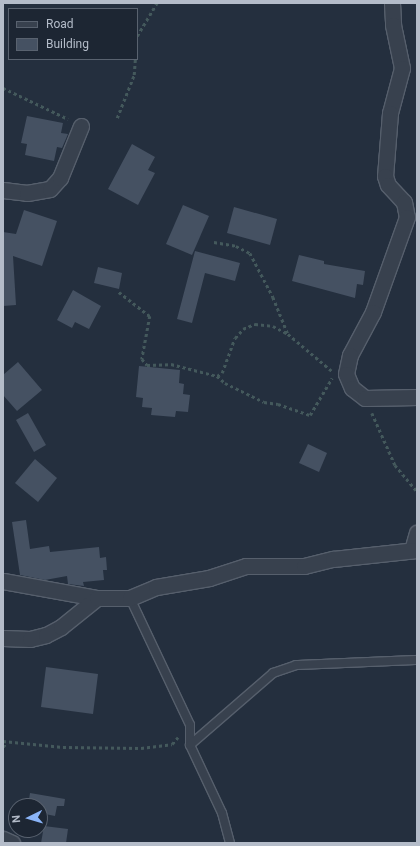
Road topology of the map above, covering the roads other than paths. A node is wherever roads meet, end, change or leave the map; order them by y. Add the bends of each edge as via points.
1 (392, 3) edge
2 (81, 126) road end
3 (3, 190) edge
4 (417, 398) edge
5 (417, 533) edge
6 (415, 550) edge
7 (3, 581) edge
8 (97, 598) junction
9 (130, 598) junction
10 (3, 638) edge
11 (417, 660) edge
12 (190, 745) junction
13 (3, 839) edge
14 (12, 843) edge
15 (230, 843) edge

1 - 4 street via 393,25 402,68 390,113 384,170 388,184 406,206 407,218 373,312 347,364 348,381 358,395 365,398
2 - 3 street via 60,178 50,189 32,193
5 - 6 street
6 - 9 street via 333,559 304,566 246,566 209,578 156,588
7 - 8 street
8 - 9 street
8 - 10 street via 61,627 46,635 30,639
9 - 12 lane via 190,726
11 - 12 lane via 296,665 273,673
12 - 15 lane via 222,813
13 - 14 street

